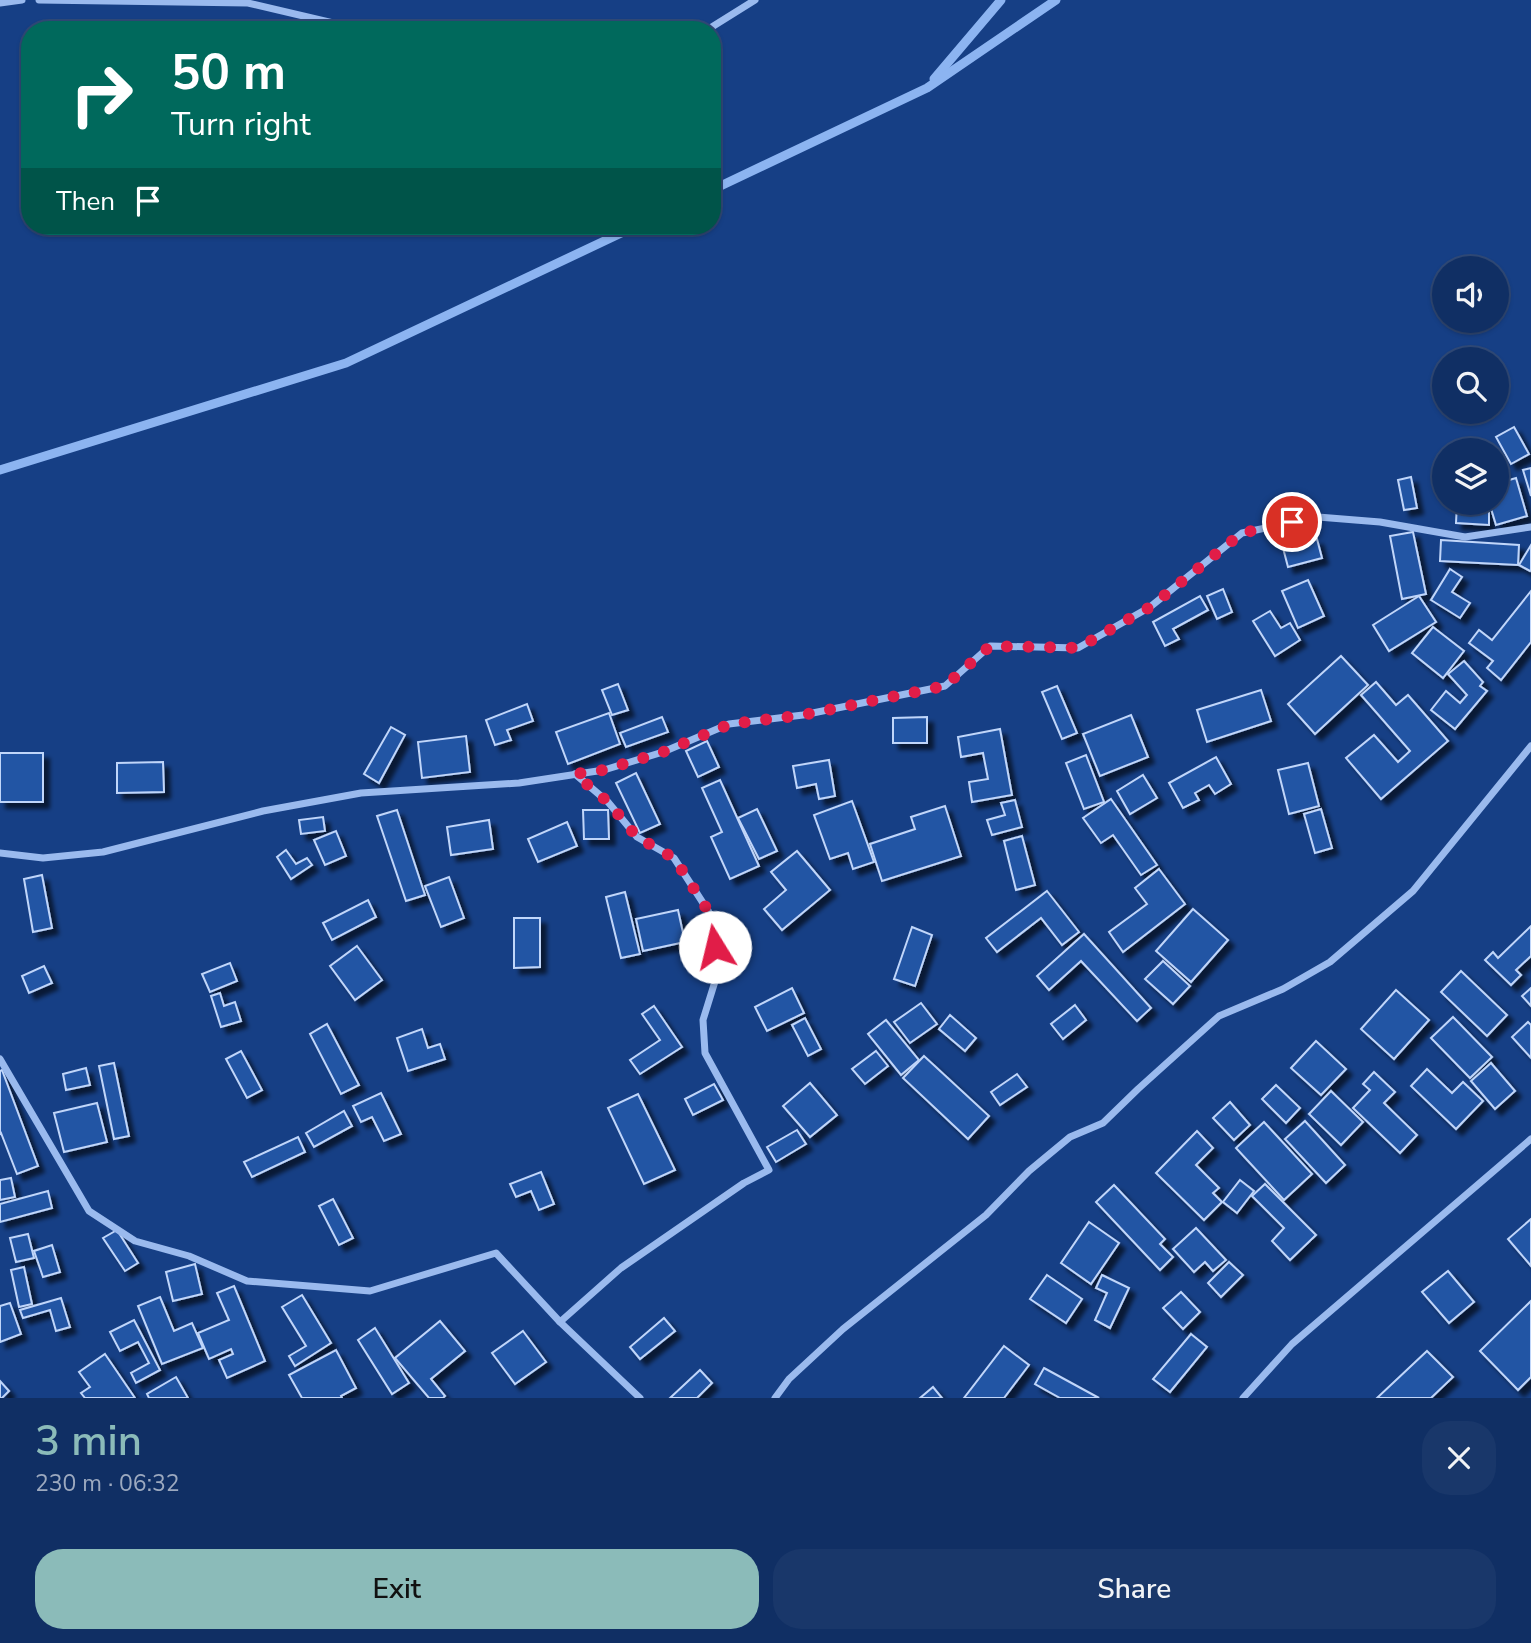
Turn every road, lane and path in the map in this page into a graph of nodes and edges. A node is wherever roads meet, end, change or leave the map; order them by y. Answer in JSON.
{"nodes":[{"id":1,"x":22,"y":0,"type":"edge"},
{"id":2,"x":39,"y":0,"type":"edge"},
{"id":3,"x":755,"y":0,"type":"edge"},
{"id":4,"x":0,"y":3,"type":"edge"},
{"id":5,"x":325,"y":21,"type":"edge"},
{"id":6,"x":721,"y":21,"type":"edge"},
{"id":7,"x":1531,"y":527,"type":"edge"},
{"id":8,"x":1531,"y":746,"type":"edge"},
{"id":9,"x":575,"y":774,"type":"junction"},
{"id":10,"x":0,"y":853,"type":"edge"},
{"id":11,"x":0,"y":1059,"type":"edge"},
{"id":12,"x":1531,"y":1139,"type":"edge"},
{"id":13,"x":561,"y":1322,"type":"junction"},
{"id":14,"x":640,"y":1398,"type":"edge"},
{"id":15,"x":775,"y":1398,"type":"edge"},
{"id":16,"x":1243,"y":1398,"type":"edge"}],
"edges":[{"from":1,"to":4,"type":"street"},
{"from":2,"to":5,"type":"street"},
{"from":3,"to":6,"type":"street"},
{"from":7,"to":9,"type":"street"},
{"from":8,"to":15,"type":"street"},
{"from":9,"to":10,"type":"street"},
{"from":9,"to":13,"type":"street"},
{"from":11,"to":13,"type":"street"},
{"from":12,"to":16,"type":"street"},
{"from":13,"to":14,"type":"street"}]}
